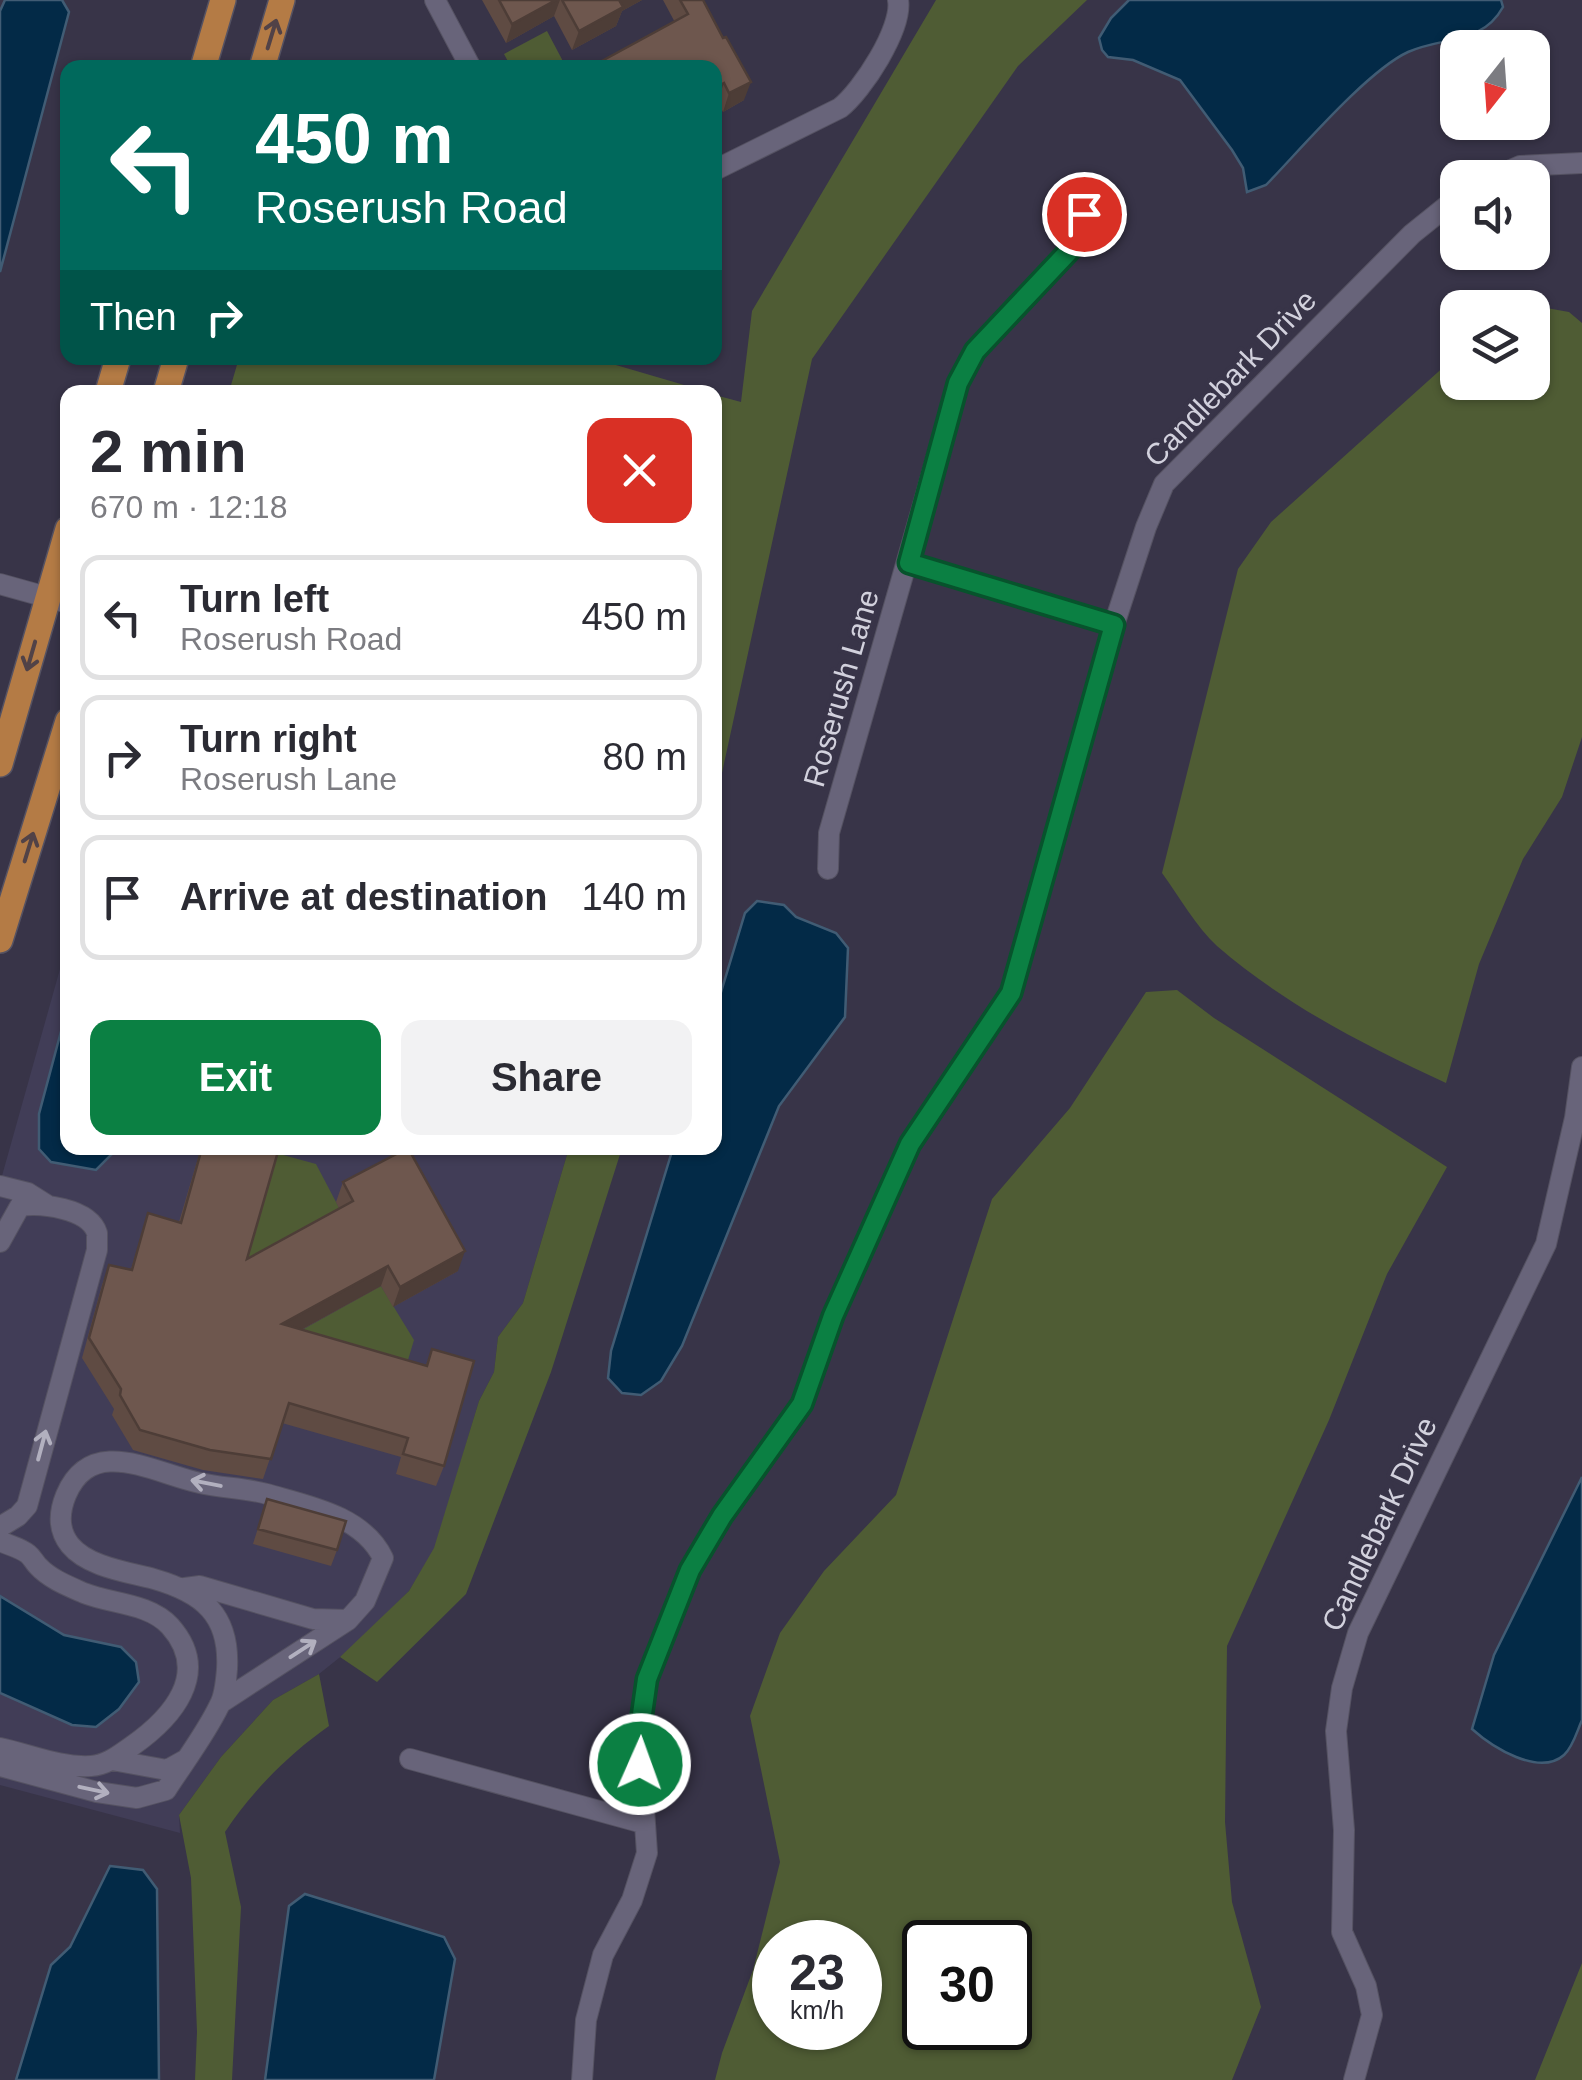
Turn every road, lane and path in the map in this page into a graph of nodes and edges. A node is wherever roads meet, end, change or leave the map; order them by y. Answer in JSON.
{"nodes":[{"id":1,"x":223,"y":0,"type":"edge"},
{"id":2,"x":282,"y":0,"type":"edge"},
{"id":3,"x":435,"y":0,"type":"edge"},
{"id":4,"x":898,"y":0,"type":"edge"},
{"id":5,"x":205,"y":60,"type":"edge"},
{"id":6,"x":264,"y":60,"type":"edge"},
{"id":7,"x":467,"y":60,"type":"edge"},
{"id":8,"x":1582,"y":163,"type":"edge"},
{"id":9,"x":1550,"y":165,"type":"edge"},
{"id":10,"x":722,"y":167,"type":"edge"},
{"id":11,"x":1440,"y":211,"type":"edge"},
{"id":12,"x":1084,"y":214,"type":"dead end"},
{"id":13,"x":909,"y":563,"type":"junction"},
{"id":14,"x":0,"y":584,"type":"edge"},
{"id":15,"x":58,"y":600,"type":"edge"},
{"id":16,"x":1114,"y":625,"type":"junction"},
{"id":17,"x":60,"y":748,"type":"edge"},
{"id":18,"x":0,"y":764,"type":"edge"},
{"id":19,"x":828,"y":870,"type":"dead end"},
{"id":20,"x":0,"y":940,"type":"edge"},
{"id":21,"x":1582,"y":1067,"type":"edge"},
{"id":22,"x":1578,"y":1118,"type":"edge"},
{"id":23,"x":0,"y":1186,"type":"edge"},
{"id":24,"x":49,"y":1206,"type":"junction"},
{"id":25,"x":0,"y":1242,"type":"edge"},
{"id":26,"x":27,"y":1506,"type":"junction"},
{"id":27,"x":0,"y":1527,"type":"edge"},
{"id":28,"x":0,"y":1541,"type":"edge"},
{"id":29,"x":28,"y":1554,"type":"junction"},
{"id":30,"x":186,"y":1588,"type":"junction"},
{"id":31,"x":348,"y":1620,"type":"junction"},
{"id":32,"x":222,"y":1702,"type":"junction"},
{"id":33,"x":0,"y":1748,"type":"edge"},
{"id":34,"x":186,"y":1759,"type":"junction"},
{"id":35,"x":410,"y":1759,"type":"dead end"},
{"id":36,"x":112,"y":1760,"type":"junction"},
{"id":37,"x":0,"y":1766,"type":"edge"},
{"id":38,"x":643,"y":1823,"type":"junction"},
{"id":39,"x":582,"y":2080,"type":"edge"},
{"id":40,"x":1354,"y":2080,"type":"edge"}],
"edges":[{"from":1,"to":5,"type":"main road"},
{"from":6,"to":2,"type":"main road","one_way":true},
{"from":3,"to":7,"type":"street"},
{"from":4,"to":10,"type":"street"},
{"from":8,"to":9,"type":"street"},
{"from":11,"to":16,"type":"street","name":"Candlebark Drive"},
{"from":12,"to":13,"type":"street","name":"Roserush Lane"},
{"from":13,"to":16,"type":"street"},
{"from":13,"to":19,"type":"street","name":"Roserush Lane"},
{"from":14,"to":15,"type":"street"},
{"from":15,"to":18,"type":"main road","one_way":true},
{"from":16,"to":38,"type":"street","name":"Candlebark Drive"},
{"from":20,"to":17,"type":"main road","one_way":true},
{"from":21,"to":22,"type":"street","name":"Candlebark Drive"},
{"from":22,"to":40,"type":"street","name":"Candlebark Drive"},
{"from":23,"to":24,"type":"street"},
{"from":24,"to":25,"type":"street"},
{"from":26,"to":24,"type":"street","one_way":true},
{"from":26,"to":27,"type":"street"},
{"from":26,"to":29,"type":"street"},
{"from":28,"to":29,"type":"street"},
{"from":29,"to":36,"type":"street"},
{"from":30,"to":31,"type":"street"},
{"from":31,"to":30,"type":"street","one_way":true},
{"from":30,"to":32,"type":"street"},
{"from":32,"to":31,"type":"street","one_way":true},
{"from":32,"to":34,"type":"street"},
{"from":33,"to":36,"type":"street"},
{"from":34,"to":36,"type":"street"},
{"from":37,"to":34,"type":"street","one_way":true},
{"from":35,"to":38,"type":"street"},
{"from":38,"to":39,"type":"street","name":"Candlebark Drive"}]}
